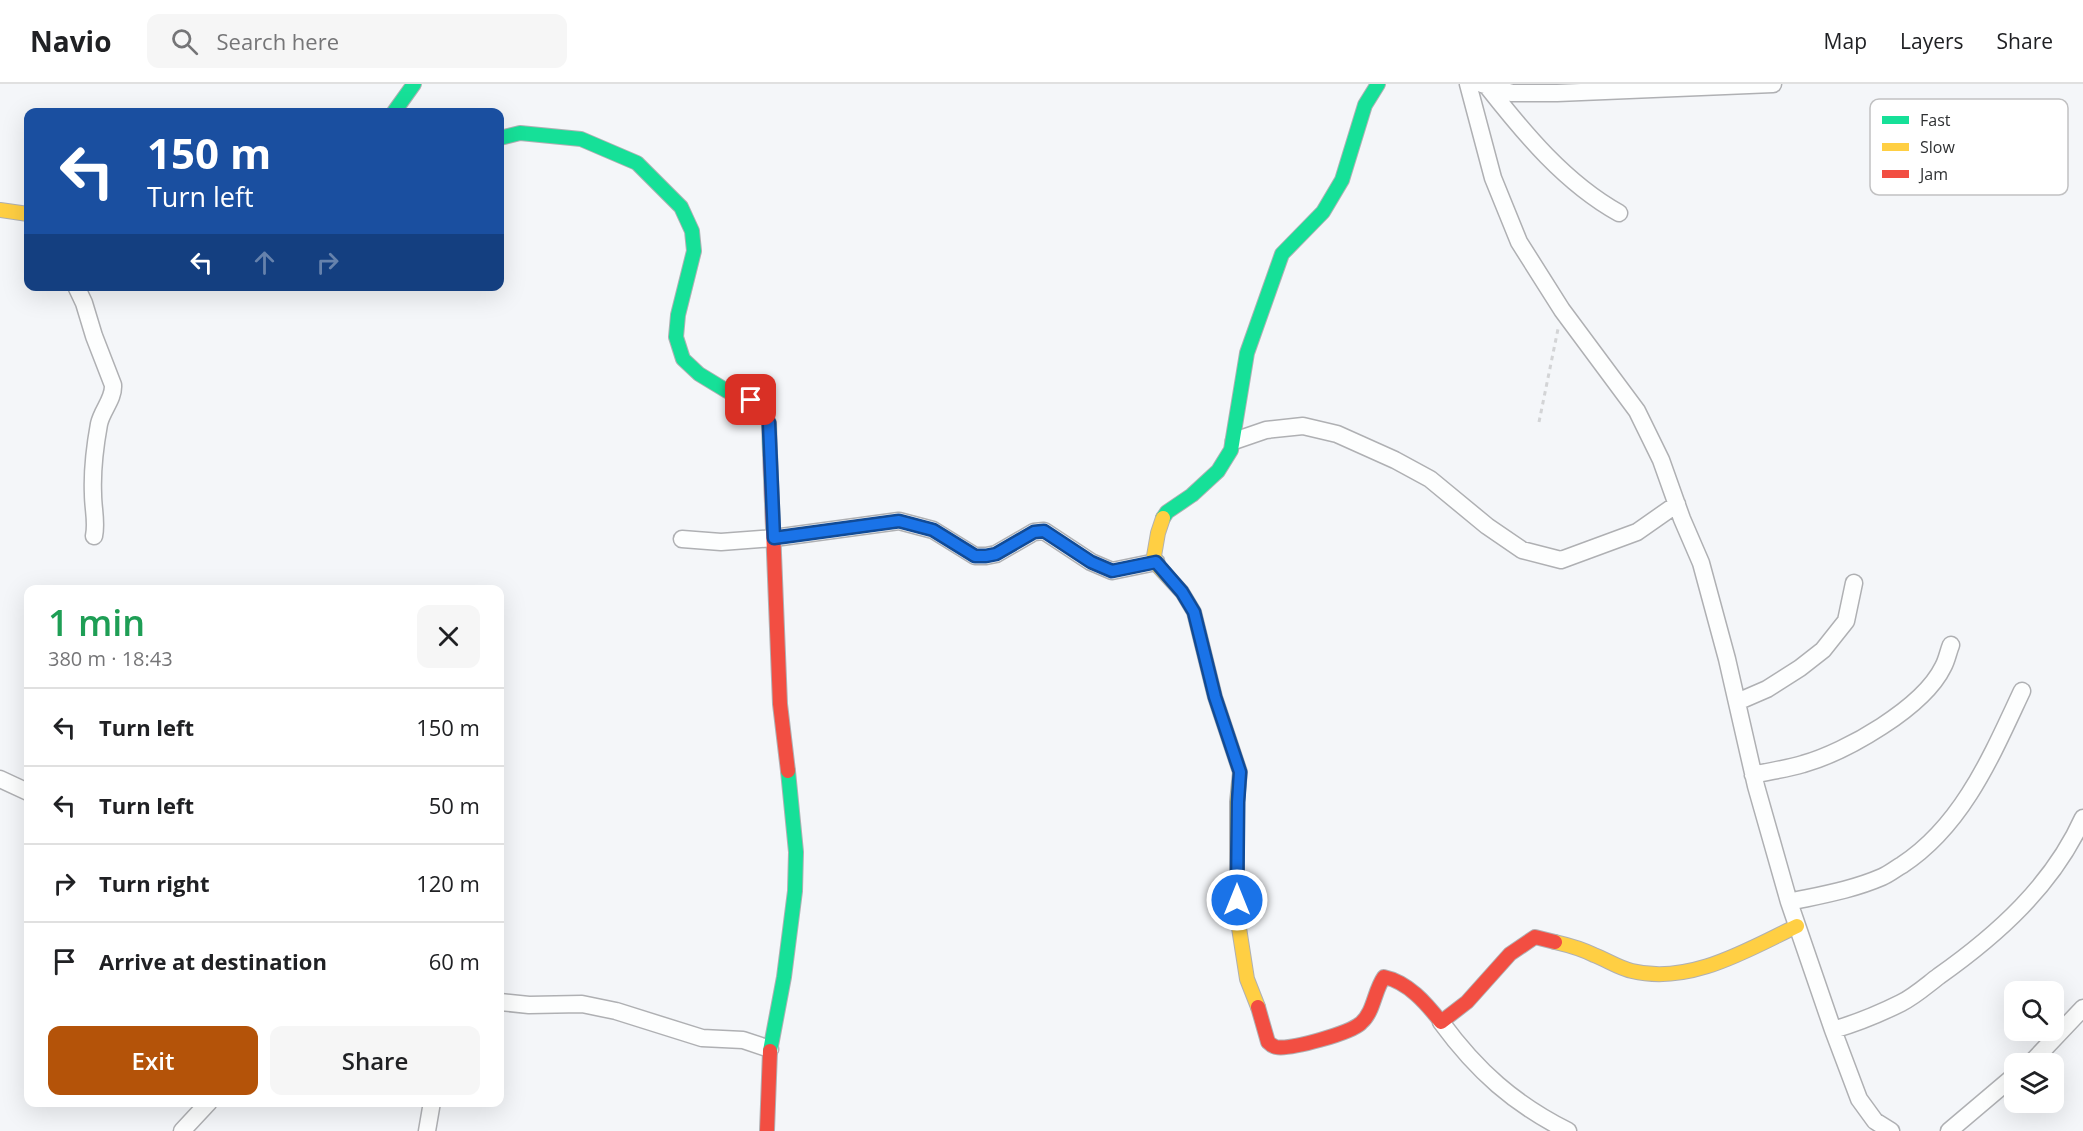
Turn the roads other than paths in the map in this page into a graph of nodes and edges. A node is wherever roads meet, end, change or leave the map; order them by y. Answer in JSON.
{"nodes":[{"id":1,"x":414,"y":84,"type":"edge"},
{"id":2,"x":1378,"y":84,"type":"edge"},
{"id":3,"x":1468,"y":84,"type":"edge"},
{"id":4,"x":1773,"y":84,"type":"edge"},
{"id":5,"x":1485,"y":85,"type":"edge"},
{"id":6,"x":397,"y":108,"type":"edge"},
{"id":7,"x":504,"y":137,"type":"edge"},
{"id":8,"x":0,"y":210,"type":"edge"},
{"id":9,"x":1619,"y":213,"type":"dead end"},
{"id":10,"x":24,"y":214,"type":"edge"},
{"id":11,"x":78,"y":291,"type":"edge"},
{"id":12,"x":1234,"y":441,"type":"junction"},
{"id":13,"x":1677,"y":504,"type":"junction"},
{"id":14,"x":94,"y":536,"type":"dead end"},
{"id":15,"x":774,"y":538,"type":"junction"},
{"id":16,"x":682,"y":539,"type":"dead end"},
{"id":17,"x":1156,"y":562,"type":"junction"},
{"id":18,"x":1854,"y":583,"type":"dead end"},
{"id":19,"x":1951,"y":645,"type":"dead end"},
{"id":20,"x":2022,"y":691,"type":"dead end"},
{"id":21,"x":1737,"y":702,"type":"junction"},
{"id":22,"x":1753,"y":775,"type":"junction"},
{"id":23,"x":0,"y":779,"type":"edge"},
{"id":24,"x":24,"y":790,"type":"edge"},
{"id":25,"x":2083,"y":818,"type":"edge"},
{"id":26,"x":1789,"y":902,"type":"junction"},
{"id":27,"x":1797,"y":926,"type":"junction"},
{"id":28,"x":504,"y":1002,"type":"edge"},
{"id":29,"x":2083,"y":1008,"type":"edge"},
{"id":30,"x":1441,"y":1023,"type":"junction"},
{"id":31,"x":1833,"y":1030,"type":"junction"},
{"id":32,"x":770,"y":1049,"type":"junction"},
{"id":33,"x":2040,"y":1053,"type":"edge"},
{"id":34,"x":2004,"y":1084,"type":"edge"},
{"id":35,"x":204,"y":1107,"type":"edge"},
{"id":36,"x":431,"y":1107,"type":"edge"},
{"id":37,"x":182,"y":1131,"type":"edge"},
{"id":38,"x":427,"y":1131,"type":"edge"},
{"id":39,"x":767,"y":1131,"type":"edge"},
{"id":40,"x":1568,"y":1131,"type":"edge"},
{"id":41,"x":1891,"y":1131,"type":"edge"},
{"id":42,"x":1949,"y":1131,"type":"edge"}],
"edges":[{"from":1,"to":6,"type":"street"},
{"from":2,"to":12,"type":"street"},
{"from":3,"to":13,"type":"street"},
{"from":4,"to":5,"type":"street"},
{"from":5,"to":9,"type":"street"},
{"from":7,"to":15,"type":"street"},
{"from":8,"to":10,"type":"street"},
{"from":11,"to":14,"type":"street"},
{"from":12,"to":13,"type":"street"},
{"from":12,"to":17,"type":"street"},
{"from":13,"to":21,"type":"street"},
{"from":15,"to":16,"type":"street"},
{"from":15,"to":17,"type":"street"},
{"from":15,"to":32,"type":"street"},
{"from":17,"to":30,"type":"street"},
{"from":18,"to":21,"type":"street"},
{"from":19,"to":22,"type":"street"},
{"from":20,"to":26,"type":"street"},
{"from":21,"to":22,"type":"street"},
{"from":22,"to":26,"type":"street"},
{"from":23,"to":24,"type":"street"},
{"from":25,"to":31,"type":"street"},
{"from":26,"to":27,"type":"street"},
{"from":27,"to":30,"type":"street"},
{"from":27,"to":31,"type":"street"},
{"from":28,"to":32,"type":"street"},
{"from":29,"to":33,"type":"street"},
{"from":30,"to":40,"type":"street"},
{"from":31,"to":41,"type":"street"},
{"from":32,"to":39,"type":"street"},
{"from":34,"to":42,"type":"street"},
{"from":35,"to":37,"type":"street"},
{"from":36,"to":38,"type":"street"}]}
